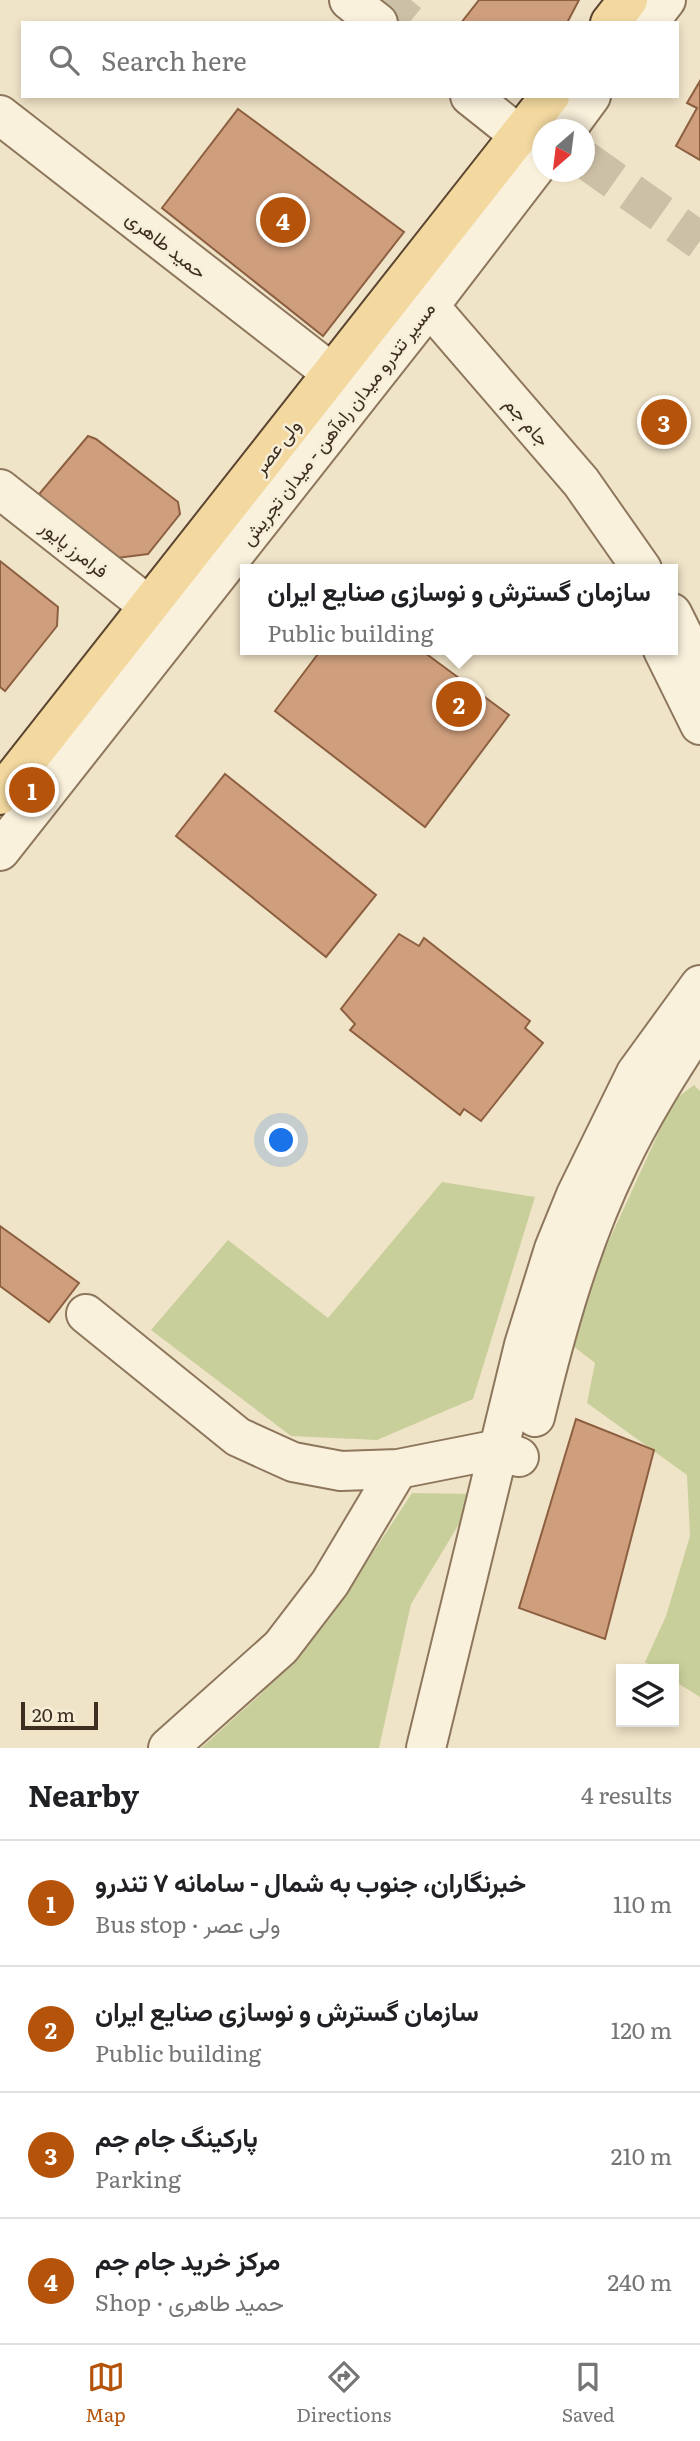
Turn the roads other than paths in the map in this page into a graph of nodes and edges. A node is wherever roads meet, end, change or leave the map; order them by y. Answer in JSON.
{"nodes":[{"id":1,"x":349,"y":0,"type":"edge"},
{"id":2,"x":628,"y":0,"type":"edge"},
{"id":3,"x":666,"y":0,"type":"edge"},
{"id":4,"x":375,"y":21,"type":"edge"},
{"id":5,"x":612,"y":21,"type":"edge"},
{"id":6,"x":650,"y":21,"type":"edge"},
{"id":7,"x":472,"y":98,"type":"edge"},
{"id":8,"x":549,"y":98,"type":"edge"},
{"id":9,"x":590,"y":98,"type":"edge"},
{"id":10,"x":0,"y":114,"type":"edge"},
{"id":11,"x":574,"y":119,"type":"edge"},
{"id":12,"x":531,"y":147,"type":"edge"},
{"id":13,"x":411,"y":301,"type":"junction"},
{"id":14,"x":333,"y":374,"type":"junction"},
{"id":15,"x":0,"y":488,"type":"edge"},
{"id":16,"x":575,"y":489,"type":"junction"},
{"id":17,"x":619,"y":564,"type":"edge"},
{"id":18,"x":638,"y":564,"type":"edge"},
{"id":19,"x":150,"y":607,"type":"junction"},
{"id":20,"x":678,"y":623,"type":"edge"},
{"id":21,"x":665,"y":655,"type":"edge"},
{"id":22,"x":700,"y":669,"type":"edge"},
{"id":23,"x":700,"y":725,"type":"edge"},
{"id":24,"x":0,"y":794,"type":"edge"},
{"id":25,"x":0,"y":851,"type":"edge"},
{"id":26,"x":700,"y":985,"type":"edge"},
{"id":27,"x":700,"y":1024,"type":"edge"},
{"id":28,"x":655,"y":1069,"type":"junction"},
{"id":29,"x":86,"y":1314,"type":"dead end"},
{"id":30,"x":512,"y":1454,"type":"junction"},
{"id":31,"x":398,"y":1469,"type":"junction"},
{"id":32,"x":169,"y":1748,"type":"edge"},
{"id":33,"x":426,"y":1748,"type":"edge"},
{"id":34,"x":452,"y":1748,"type":"edge"}],
"edges":[{"from":1,"to":4,"type":"street"},
{"from":2,"to":5,"type":"main road"},
{"from":3,"to":6,"type":"street"},
{"from":7,"to":12,"type":"street"},
{"from":8,"to":12,"type":"main road","name":"ولی عصر"},
{"from":9,"to":11,"type":"street"},
{"from":10,"to":14,"type":"street","name":"حمید طاهری"},
{"from":12,"to":13,"type":"main road","name":"ولی عصر"},
{"from":13,"to":14,"type":"main road","name":"ولی عصر"},
{"from":13,"to":16,"type":"street","name":"جام جم"},
{"from":13,"to":25,"type":"street","name":"مسیر تندرو میدان راه‌آهن - میدان تجریش"},
{"from":14,"to":19,"type":"main road","name":"ولی عصر"},
{"from":15,"to":19,"type":"street","name":"فرامرز پایور"},
{"from":16,"to":17,"type":"street","name":"جام جم"},
{"from":16,"to":18,"type":"street","name":"جام جم"},
{"from":19,"to":24,"type":"main road","name":"ولی عصر"},
{"from":20,"to":22,"type":"street"},
{"from":21,"to":23,"type":"street"},
{"from":26,"to":28,"type":"street"},
{"from":27,"to":28,"type":"street"},
{"from":28,"to":30,"type":"street"},
{"from":29,"to":31,"type":"street"},
{"from":30,"to":31,"type":"street"},
{"from":30,"to":33,"type":"street"},
{"from":30,"to":34,"type":"street"},
{"from":31,"to":32,"type":"street"}]}
